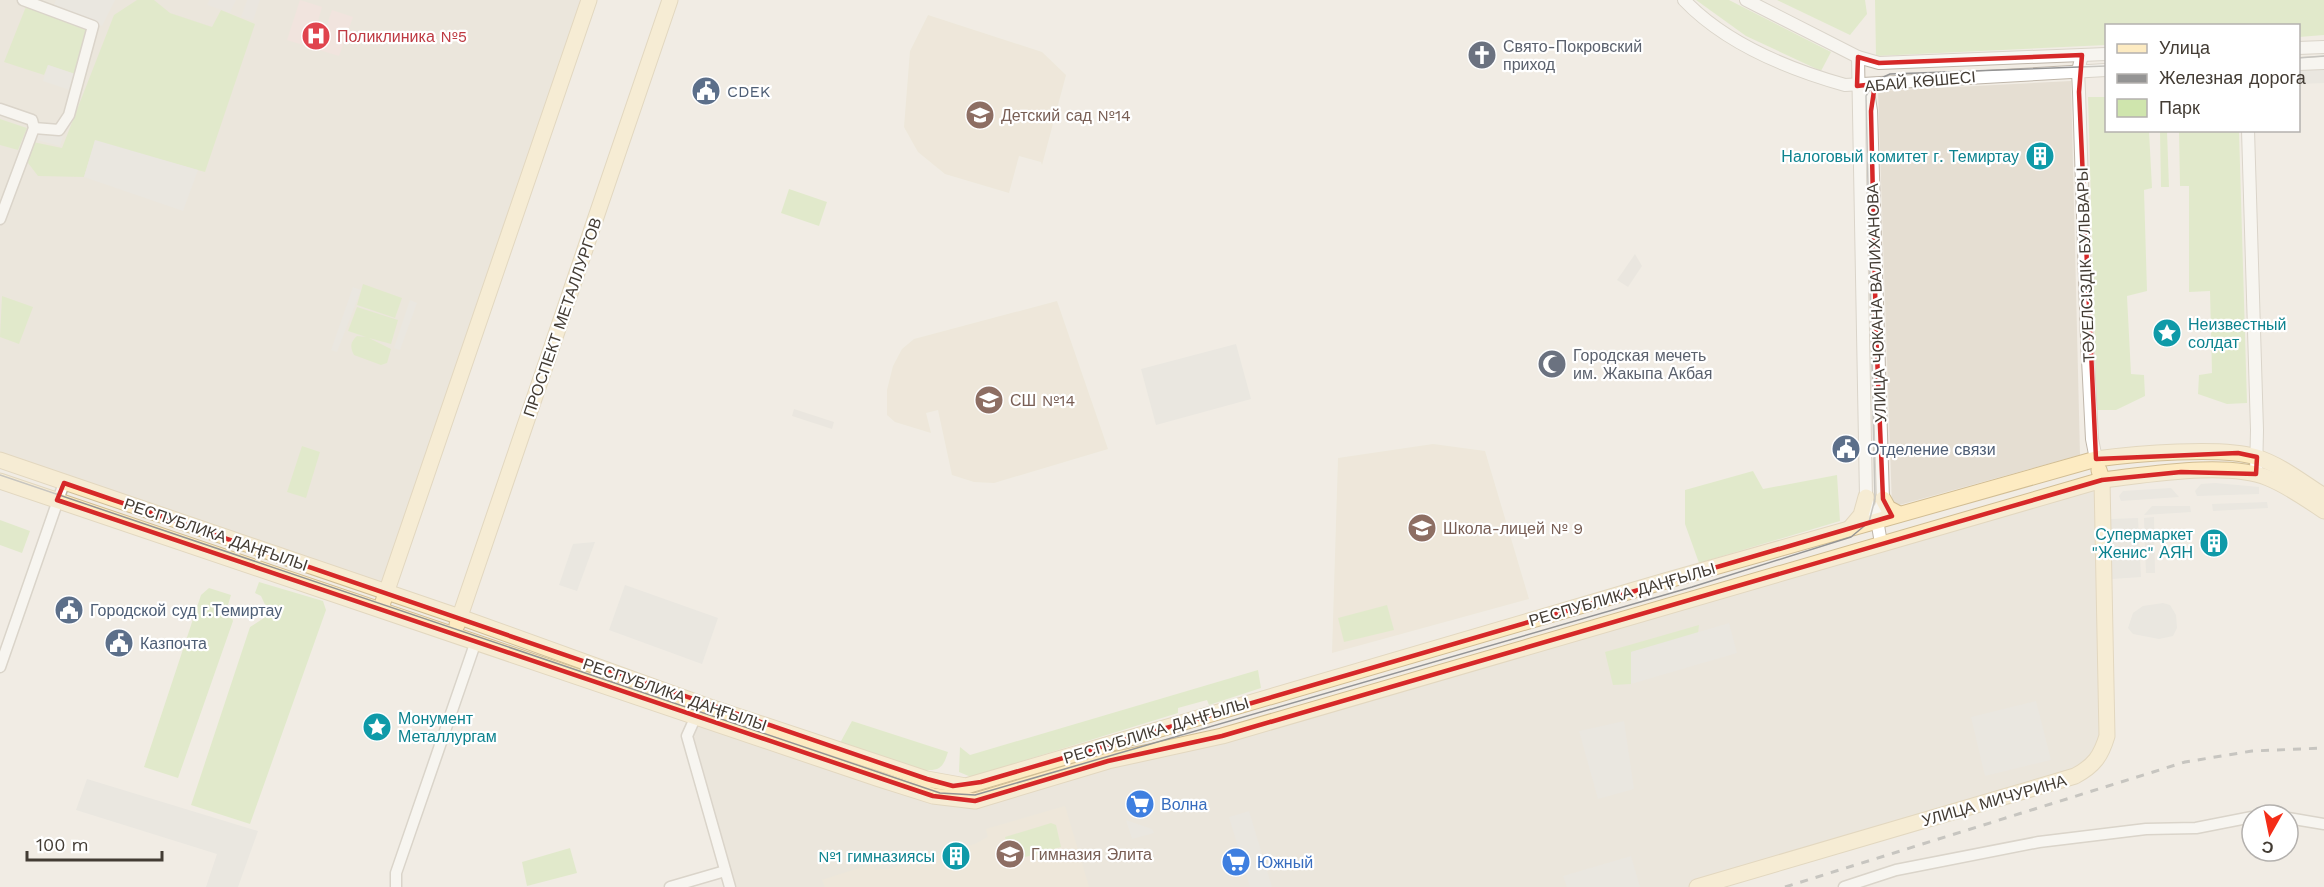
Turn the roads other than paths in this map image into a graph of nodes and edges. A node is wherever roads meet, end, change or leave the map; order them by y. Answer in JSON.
{"nodes":[{"id":1,"x":23,"y":0,"type":"edge"},
{"id":2,"x":589,"y":0,"type":"edge"},
{"id":3,"x":670,"y":0,"type":"edge"},
{"id":4,"x":1684,"y":0,"type":"edge"},
{"id":5,"x":1746,"y":0,"type":"edge"},
{"id":6,"x":2324,"y":47,"type":"edge"},
{"id":7,"x":2300,"y":48,"type":"edge"},
{"id":8,"x":2105,"y":54,"type":"edge"},
{"id":9,"x":2082,"y":55,"type":"junction"},
{"id":10,"x":1858,"y":57,"type":"junction"},
{"id":11,"x":2324,"y":63,"type":"edge"},
{"id":12,"x":2300,"y":64,"type":"edge"},
{"id":13,"x":2105,"y":70,"type":"edge"},
{"id":14,"x":2078,"y":71,"type":"junction"},
{"id":15,"x":1821,"y":78,"type":"junction"},
{"id":16,"x":1887,"y":82,"type":"junction"},
{"id":17,"x":1857,"y":86,"type":"junction"},
{"id":18,"x":0,"y":109,"type":"edge"},
{"id":19,"x":1871,"y":111,"type":"junction"},
{"id":20,"x":1857,"y":112,"type":"junction"},
{"id":21,"x":34,"y":128,"type":"junction"},
{"id":22,"x":2248,"y":132,"type":"edge"},
{"id":23,"x":0,"y":219,"type":"edge"},
{"id":24,"x":2257,"y":457,"type":"junction"},
{"id":25,"x":2096,"y":459,"type":"junction"},
{"id":26,"x":0,"y":460,"type":"edge"},
{"id":27,"x":2256,"y":474,"type":"junction"},
{"id":28,"x":2102,"y":480,"type":"junction"},
{"id":29,"x":0,"y":481,"type":"edge"},
{"id":30,"x":63,"y":483,"type":"junction"},
{"id":31,"x":2324,"y":496,"type":"edge"},
{"id":32,"x":1866,"y":497,"type":"junction"},
{"id":33,"x":1883,"y":499,"type":"junction"},
{"id":34,"x":57,"y":500,"type":"junction"},
{"id":35,"x":2324,"y":511,"type":"edge"},
{"id":36,"x":1899,"y":514,"type":"junction"},
{"id":37,"x":1877,"y":520,"type":"junction"},
{"id":38,"x":1850,"y":528,"type":"junction"},
{"id":39,"x":1881,"y":543,"type":"junction"},
{"id":40,"x":387,"y":592,"type":"junction"},
{"id":41,"x":381,"y":609,"type":"junction"},
{"id":42,"x":460,"y":617,"type":"junction"},
{"id":43,"x":454,"y":634,"type":"junction"},
{"id":44,"x":476,"y":641,"type":"junction"},
{"id":45,"x":0,"y":667,"type":"edge"},
{"id":46,"x":696,"y":716,"type":"junction"},
{"id":47,"x":2240,"y":819,"type":"edge"},
{"id":48,"x":2300,"y":820,"type":"edge"},
{"id":49,"x":2324,"y":824,"type":"edge"},
{"id":50,"x":725,"y":871,"type":"junction"},
{"id":51,"x":396,"y":887,"type":"edge"},
{"id":52,"x":670,"y":887,"type":"edge"},
{"id":53,"x":730,"y":887,"type":"edge"},
{"id":54,"x":1697,"y":887,"type":"edge"},
{"id":55,"x":1844,"y":887,"type":"edge"}],
"edges":[{"from":1,"to":21,"type":"street"},
{"from":2,"to":40,"type":"main road"},
{"from":3,"to":42,"type":"main road","name":"ПРОСПЕКТ МЕТАЛЛУРГОВ"},
{"from":4,"to":15,"type":"street","name":"АБАЙ КӨШЕСІ"},
{"from":5,"to":10,"type":"street","name":"АБАЙ КӨШЕСІ"},
{"from":6,"to":7,"type":"street"},
{"from":8,"to":9,"type":"street","name":"АБАЙ КӨШЕСІ"},
{"from":9,"to":10,"type":"street","name":"АБАЙ КӨШЕСІ"},
{"from":9,"to":14,"type":"street","name":"ТӘУЕЛСІЗДІК БУЛЬВАРЫ"},
{"from":10,"to":17,"type":"street"},
{"from":11,"to":12,"type":"street"},
{"from":13,"to":14,"type":"street","name":"АБАЙ КӨШЕСІ"},
{"from":14,"to":16,"type":"street","name":"АБАЙ КӨШЕСІ"},
{"from":14,"to":25,"type":"street","name":"ТӘУЕЛСІЗДІК БУЛЬВАРЫ"},
{"from":15,"to":17,"type":"street","name":"АБАЙ КӨШЕСІ"},
{"from":15,"to":20,"type":"street"},
{"from":16,"to":17,"type":"street","name":"АБАЙ КӨШЕСІ"},
{"from":16,"to":19,"type":"street"},
{"from":17,"to":19,"type":"street","name":"УЛИЦА ЧОКАНА ВАЛИХАНОВА"},
{"from":17,"to":20,"type":"street","name":"УЛИЦА ЧОКАНА ВАЛИХАНОВА"},
{"from":18,"to":21,"type":"street"},
{"from":19,"to":33,"type":"street","name":"УЛИЦА ЧОКАНА ВАЛИХАНОВА"},
{"from":20,"to":32,"type":"street","name":"УЛИЦА ЧОКАНА ВАЛИХАНОВА"},
{"from":21,"to":23,"type":"street"},
{"from":22,"to":24,"type":"street"},
{"from":24,"to":25,"type":"main road","name":"РЕСПУБЛИКА ДАҢҒЫЛЫ"},
{"from":24,"to":27,"type":"street"},
{"from":24,"to":31,"type":"main road","name":"РЕСПУБЛИКА ДАҢҒЫЛЫ"},
{"from":25,"to":28,"type":"main road","name":"УЛИЦА МИЧУРИНА"},
{"from":25,"to":36,"type":"main road","name":"РЕСПУБЛИКА ДАҢҒЫЛЫ"},
{"from":26,"to":30,"type":"main road","name":"РЕСПУБЛИКА ДАҢҒЫЛЫ"},
{"from":27,"to":28,"type":"main road","name":"РЕСПУБЛИКА ДАҢҒЫЛЫ"},
{"from":27,"to":35,"type":"main road","name":"РЕСПУБЛИКА ДАҢҒЫЛЫ"},
{"from":28,"to":39,"type":"main road","name":"РЕСПУБЛИКА ДАҢҒЫЛЫ"},
{"from":28,"to":54,"type":"main road","name":"УЛИЦА МИЧУРИНА"},
{"from":29,"to":34,"type":"main road","name":"РЕСПУБЛИКА ДАҢҒЫЛЫ"},
{"from":30,"to":34,"type":"street"},
{"from":30,"to":40,"type":"main road","name":"РЕСПУБЛИКА ДАҢҒЫЛЫ"},
{"from":32,"to":37,"type":"street","name":"УЛИЦА ЧОКАНА ВАЛИХАНОВА"},
{"from":32,"to":38,"type":"main road"},
{"from":33,"to":36,"type":"main road"},
{"from":33,"to":37,"type":"street","name":"УЛИЦА ЧОКАНА ВАЛИХАНОВА"},
{"from":34,"to":41,"type":"main road","name":"РЕСПУБЛИКА ДАҢҒЫЛЫ"},
{"from":34,"to":45,"type":"street"},
{"from":36,"to":37,"type":"main road","name":"РЕСПУБЛИКА ДАҢҒЫЛЫ"},
{"from":37,"to":38,"type":"main road","name":"РЕСПУБЛИКА ДАҢҒЫЛЫ"},
{"from":37,"to":39,"type":"street"},
{"from":38,"to":42,"type":"main road","name":"РЕСПУБЛИКА ДАҢҒЫЛЫ"},
{"from":39,"to":46,"type":"main road","name":"РЕСПУБЛИКА ДАҢҒЫЛЫ"},
{"from":40,"to":41,"type":"main road"},
{"from":40,"to":42,"type":"main road","name":"РЕСПУБЛИКА ДАҢҒЫЛЫ"},
{"from":41,"to":43,"type":"main road","name":"РЕСПУБЛИКА ДАҢҒЫЛЫ"},
{"from":42,"to":43,"type":"main road","name":"ПРОСПЕКТ МЕТАЛЛУРГОВ"},
{"from":43,"to":44,"type":"main road","name":"РЕСПУБЛИКА ДАҢҒЫЛЫ"},
{"from":44,"to":46,"type":"main road","name":"РЕСПУБЛИКА ДАҢҒЫЛЫ"},
{"from":44,"to":51,"type":"street"},
{"from":46,"to":50,"type":"street"},
{"from":47,"to":55,"type":"street"},
{"from":48,"to":49,"type":"street"},
{"from":50,"to":52,"type":"street"},
{"from":50,"to":53,"type":"street"}]}
